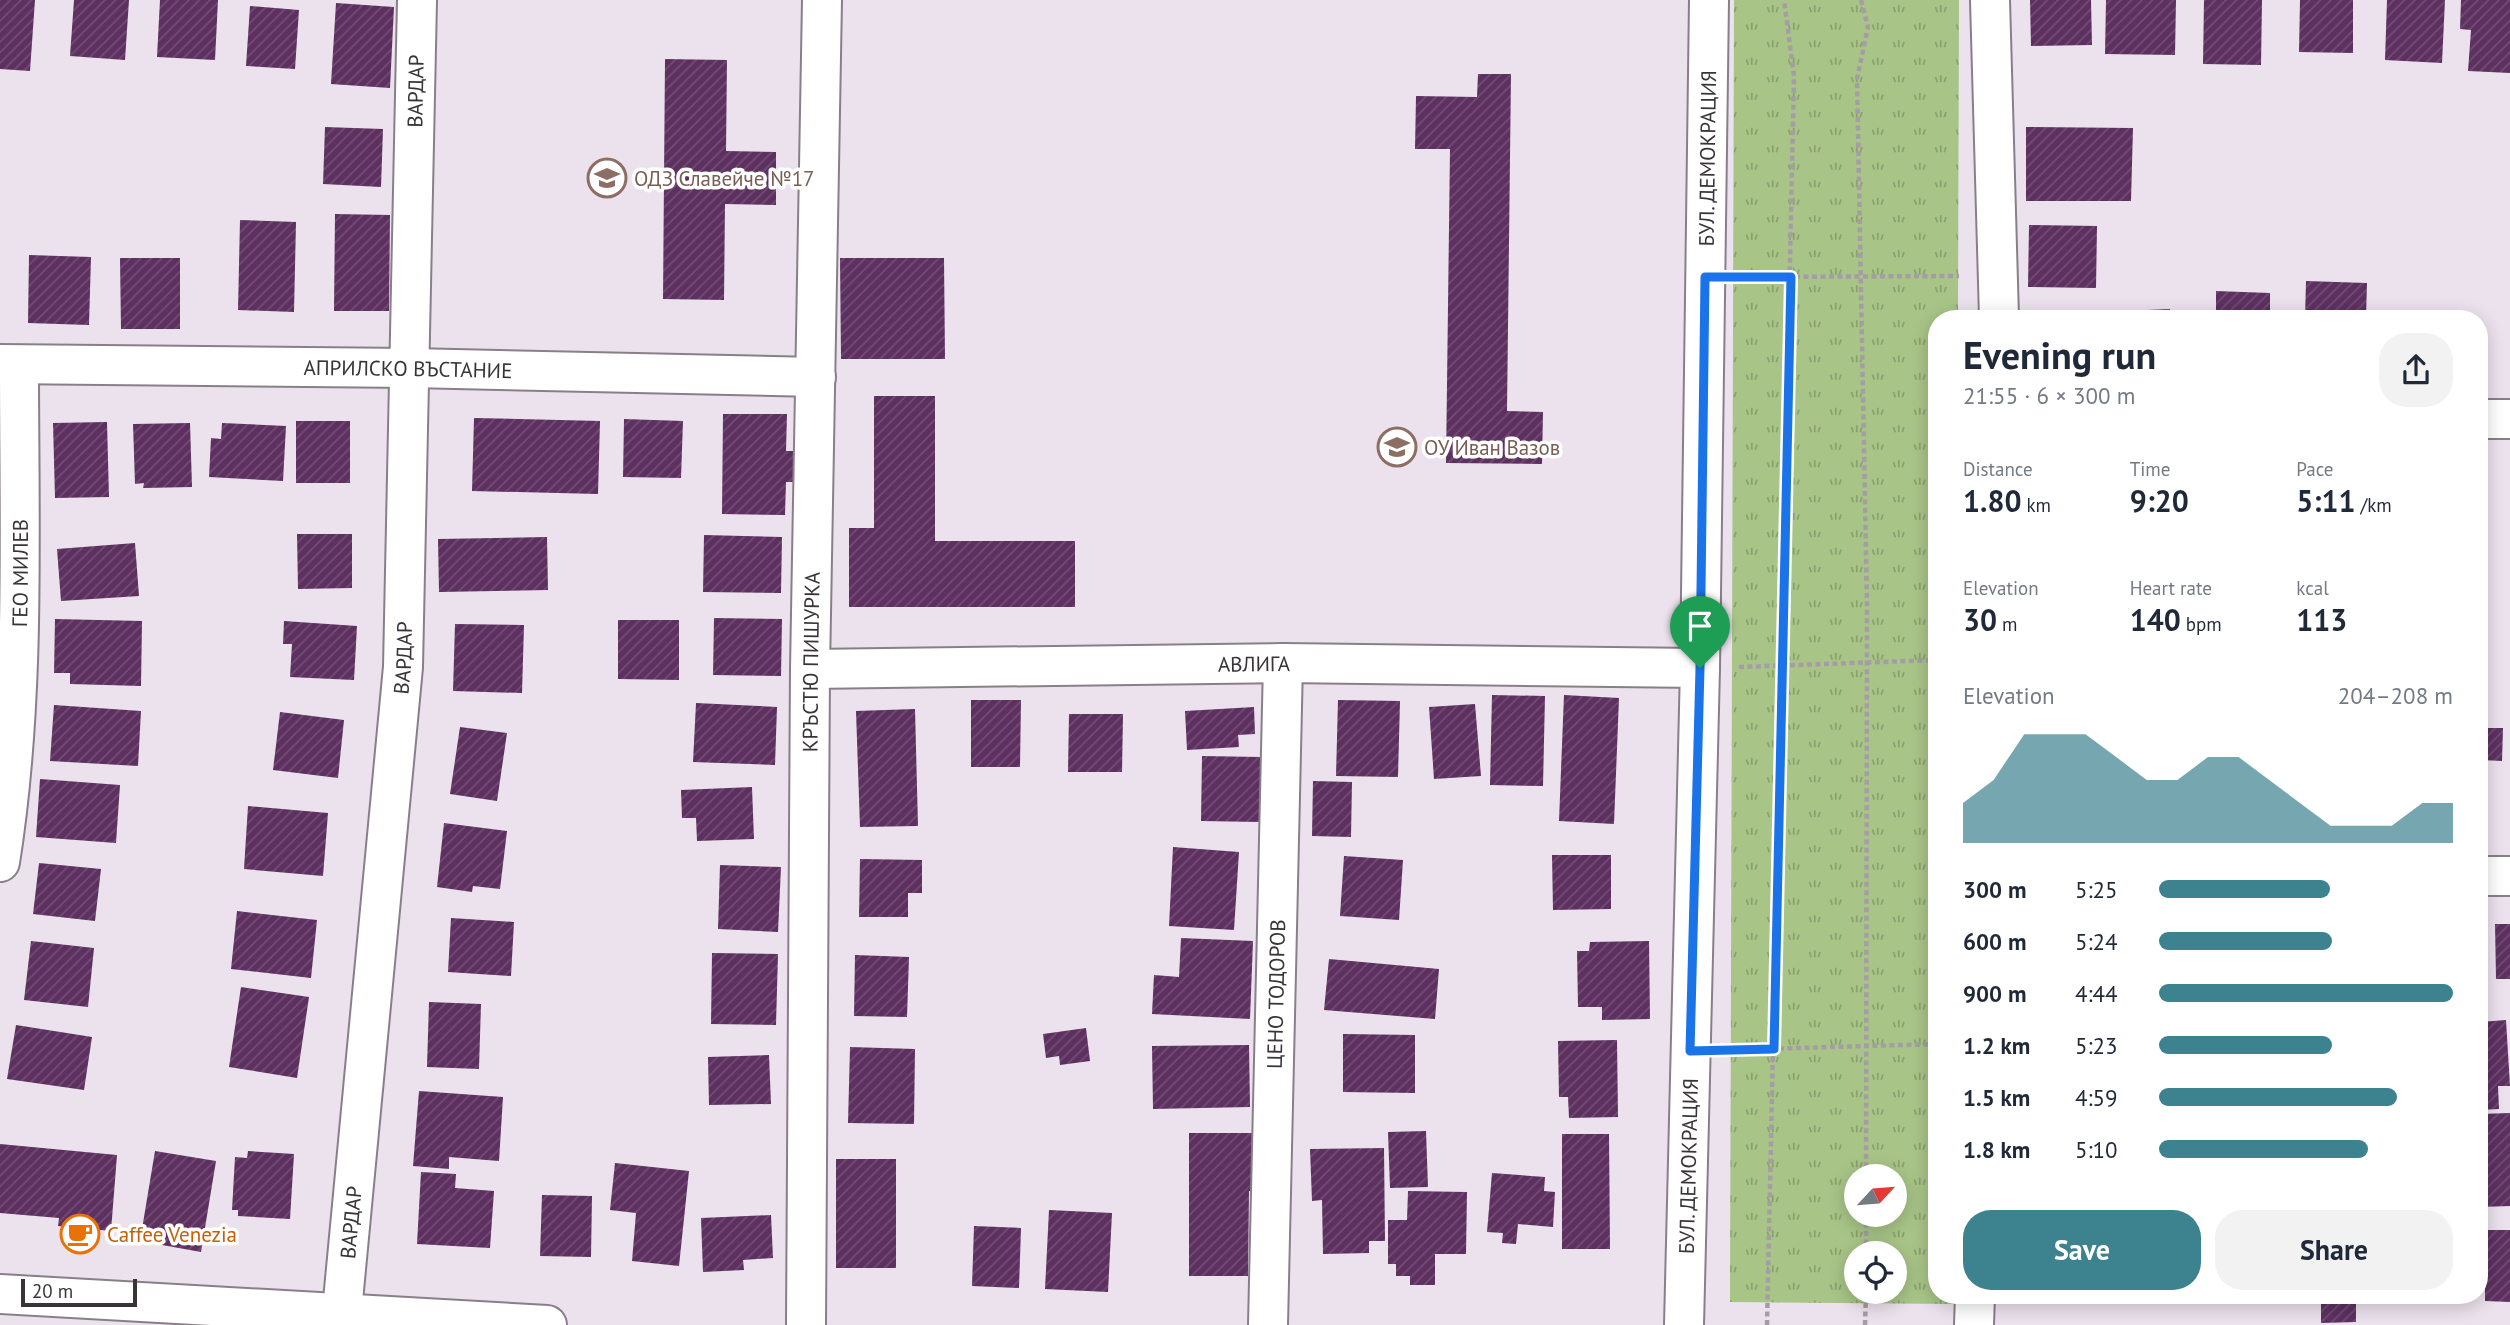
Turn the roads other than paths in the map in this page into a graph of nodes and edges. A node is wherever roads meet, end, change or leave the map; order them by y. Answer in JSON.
{"nodes":[{"id":1,"x":417,"y":0,"type":"edge"},
{"id":2,"x":822,"y":0,"type":"edge"},
{"id":3,"x":1709,"y":0,"type":"edge"},
{"id":4,"x":1990,"y":0,"type":"edge"},
{"id":5,"x":1999,"y":310,"type":"edge"},
{"id":6,"x":10,"y":365,"type":"edge"},
{"id":7,"x":411,"y":368,"type":"junction"},
{"id":8,"x":816,"y":377,"type":"junction"},
{"id":9,"x":2488,"y":419,"type":"edge"},
{"id":10,"x":2510,"y":419,"type":"edge"},
{"id":11,"x":1283,"y":663,"type":"junction"},
{"id":12,"x":1700,"y":668,"type":"junction"},
{"id":13,"x":810,"y":669,"type":"junction"},
{"id":14,"x":3,"y":821,"type":"edge"},
{"id":15,"x":0,"y":862,"type":"edge"},
{"id":16,"x":2488,"y":876,"type":"edge"},
{"id":17,"x":2510,"y":876,"type":"edge"},
{"id":18,"x":0,"y":1294,"type":"edge"},
{"id":19,"x":1975,"y":1304,"type":"edge"},
{"id":20,"x":342,"y":1311,"type":"junction"},
{"id":21,"x":547,"y":1325,"type":"edge"},
{"id":22,"x":806,"y":1325,"type":"edge"},
{"id":23,"x":1268,"y":1325,"type":"edge"},
{"id":24,"x":1684,"y":1325,"type":"edge"},
{"id":25,"x":1974,"y":1325,"type":"edge"}],
"edges":[{"from":1,"to":7,"type":"street","name":"ВАРДАР"},
{"from":2,"to":8,"type":"street","name":"КРЪСТЮ ПИШУРКА"},
{"from":3,"to":12,"type":"street","name":"БУЛ. ДЕМОКРАЦИЯ"},
{"from":4,"to":5,"type":"street"},
{"from":6,"to":7,"type":"street","name":"АПРИЛСКО ВЪСТАНИЕ"},
{"from":6,"to":14,"type":"street","name":"ГЕО МИЛЕВ"},
{"from":7,"to":8,"type":"street","name":"АПРИЛСКО ВЪСТАНИЕ"},
{"from":7,"to":20,"type":"street","name":"ВАРДАР"},
{"from":8,"to":13,"type":"street","name":"КРЪСТЮ ПИШУРКА"},
{"from":9,"to":10,"type":"street"},
{"from":11,"to":12,"type":"street","name":"АВЛИГА"},
{"from":11,"to":13,"type":"street","name":"АВЛИГА"},
{"from":11,"to":23,"type":"street","name":"ЦЕНО ТОДОРОВ"},
{"from":12,"to":24,"type":"street","name":"БУЛ. ДЕМОКРАЦИЯ"},
{"from":13,"to":22,"type":"street","name":"КРЪСТЮ ПИШУРКА"},
{"from":14,"to":15,"type":"street","name":"ГЕО МИЛЕВ"},
{"from":16,"to":17,"type":"street"},
{"from":18,"to":20,"type":"street"},
{"from":19,"to":25,"type":"street"},
{"from":20,"to":21,"type":"street"}]}
